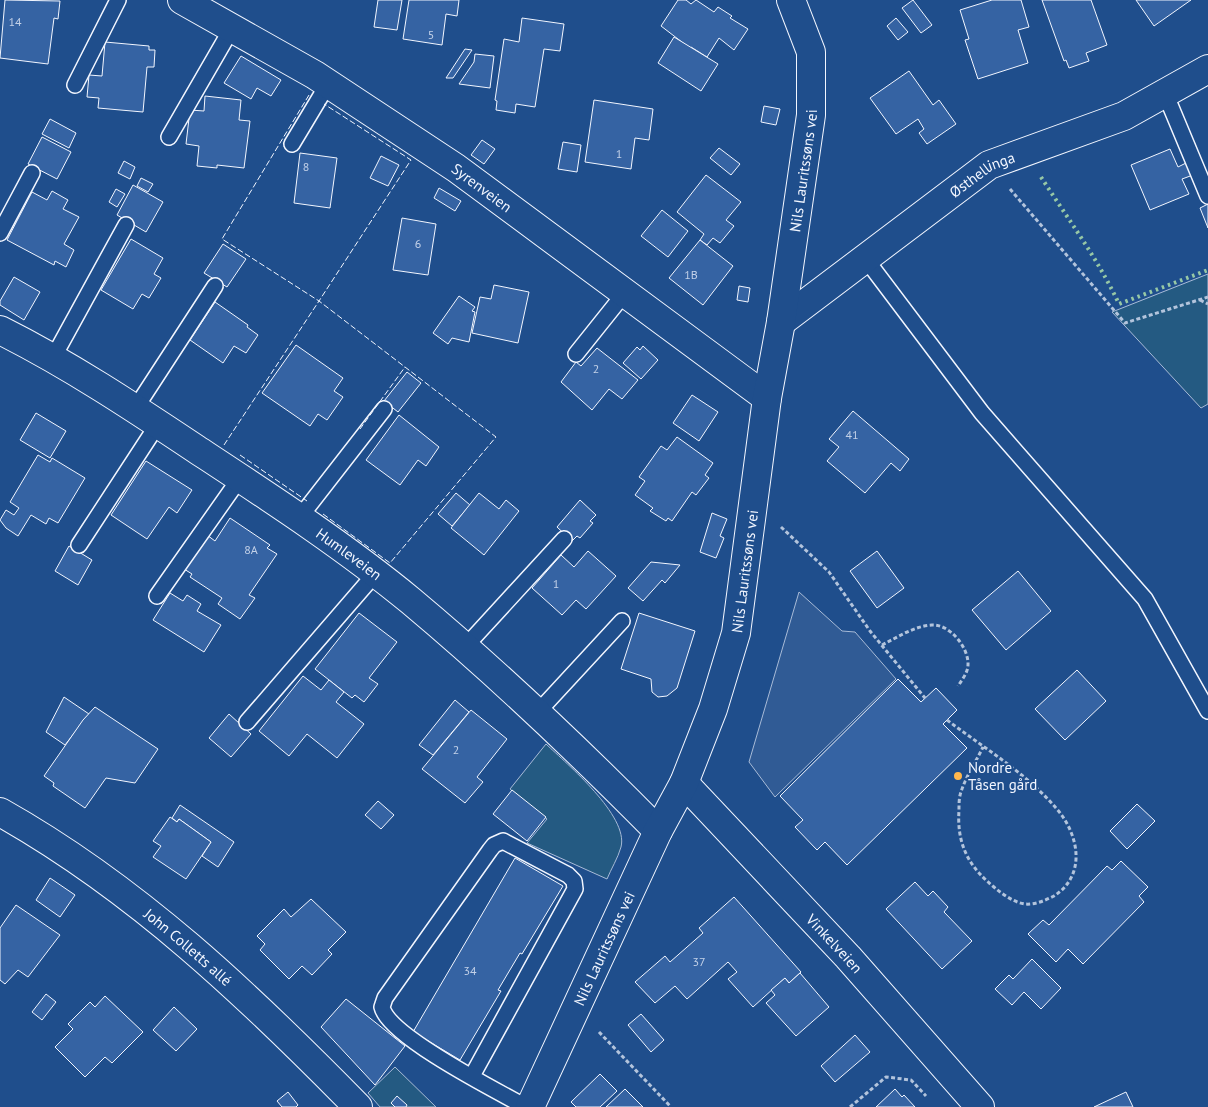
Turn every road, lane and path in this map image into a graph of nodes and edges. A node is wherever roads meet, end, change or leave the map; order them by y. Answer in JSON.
{"nodes":[{"id":1,"x":118,"y":0,"type":"edge"},
{"id":2,"x":182,"y":0,"type":"edge"},
{"id":3,"x":791,"y":0,"type":"edge"},
{"id":4,"x":232,"y":28,"type":"junction"},
{"id":5,"x":1208,"y":69,"type":"edge"},
{"id":6,"x":328,"y":84,"type":"junction"},
{"id":7,"x":75,"y":85,"type":"dead end"},
{"id":8,"x":1165,"y":93,"type":"junction"},
{"id":9,"x":169,"y":137,"type":"dead end"},
{"id":10,"x":292,"y":144,"type":"dead end"},
{"id":11,"x":989,"y":164,"type":"junction"},
{"id":12,"x":32,"y":173,"type":"dead end"},
{"id":13,"x":1208,"y":196,"type":"edge"},
{"id":14,"x":126,"y":225,"type":"dead end"},
{"id":15,"x":0,"y":233,"type":"edge"},
{"id":16,"x":865,"y":258,"type":"junction"},
{"id":17,"x":214,"y":286,"type":"dead end"},
{"id":18,"x":624,"y":294,"type":"junction"},
{"id":19,"x":1208,"y":297,"type":"edge"},
{"id":20,"x":1199,"y":300,"type":"junction"},
{"id":21,"x":1208,"y":304,"type":"edge"},
{"id":22,"x":781,"y":322,"type":"junction"},
{"id":23,"x":0,"y":330,"type":"edge"},
{"id":24,"x":576,"y":354,"type":"dead end"},
{"id":25,"x":53,"y":358,"type":"junction"},
{"id":26,"x":766,"y":398,"type":"junction"},
{"id":27,"x":135,"y":409,"type":"junction"},
{"id":28,"x":384,"y":409,"type":"dead end"},
{"id":29,"x":158,"y":424,"type":"junction"},
{"id":30,"x":240,"y":478,"type":"junction"},
{"id":31,"x":753,"y":501,"type":"junction"},
{"id":32,"x":300,"y":517,"type":"junction"},
{"id":33,"x":564,"y":539,"type":"dead end"},
{"id":34,"x":78,"y":545,"type":"dead end"},
{"id":35,"x":375,"y":574,"type":"junction"},
{"id":36,"x":157,"y":596,"type":"dead end"},
{"id":37,"x":622,"y":620,"type":"dead end"},
{"id":38,"x":882,"y":645,"type":"junction"},
{"id":39,"x":464,"y":648,"type":"junction"},
{"id":40,"x":958,"y":686,"type":"dead end"},
{"id":41,"x":925,"y":698,"type":"dead end"},
{"id":42,"x":1208,"y":711,"type":"edge"},
{"id":43,"x":537,"y":713,"type":"junction"},
{"id":44,"x":947,"y":720,"type":"dead end"},
{"id":45,"x":247,"y":722,"type":"dead end"},
{"id":46,"x":983,"y":748,"type":"junction"},
{"id":47,"x":684,"y":783,"type":"junction"},
{"id":48,"x":0,"y":812,"type":"edge"},
{"id":49,"x":658,"y":831,"type":"junction"},
{"id":50,"x":577,"y":1009,"type":"junction"},
{"id":51,"x":472,"y":1076,"type":"junction"},
{"id":52,"x":931,"y":1100,"type":"dead end"},
{"id":53,"x":358,"y":1107,"type":"edge"},
{"id":54,"x":526,"y":1107,"type":"edge"},
{"id":55,"x":530,"y":1107,"type":"edge"},
{"id":56,"x":671,"y":1107,"type":"edge"},
{"id":57,"x":850,"y":1107,"type":"edge"},
{"id":58,"x":980,"y":1107,"type":"edge"}],
"edges":[{"from":1,"to":7,"type":"lane"},
{"from":2,"to":4,"type":"street","name":"Syrenveien"},
{"from":3,"to":22,"type":"street","name":"Nils Lauritssøns vei"},
{"from":4,"to":6,"type":"street","name":"Syrenveien"},
{"from":4,"to":9,"type":"lane"},
{"from":5,"to":8,"type":"street","name":"Østhellinga"},
{"from":6,"to":10,"type":"lane"},
{"from":6,"to":18,"type":"street","name":"Syrenveien"},
{"from":8,"to":11,"type":"street","name":"Østhellinga"},
{"from":8,"to":13,"type":"lane"},
{"from":11,"to":16,"type":"street","name":"Østhellinga"},
{"from":11,"to":20,"type":"path"},
{"from":12,"to":15,"type":"lane"},
{"from":14,"to":25,"type":"lane"},
{"from":16,"to":22,"type":"street","name":"Østhellinga"},
{"from":16,"to":42,"type":"lane"},
{"from":17,"to":27,"type":"lane"},
{"from":18,"to":24,"type":"lane"},
{"from":18,"to":26,"type":"street","name":"Syrenveien"},
{"from":19,"to":20,"type":"path"},
{"from":20,"to":21,"type":"path"},
{"from":22,"to":26,"type":"street","name":"Nils Lauritssøns vei"},
{"from":23,"to":25,"type":"street","name":"Humleveien"},
{"from":25,"to":27,"type":"street","name":"Humleveien"},
{"from":26,"to":31,"type":"street","name":"Nils Lauritssøns vei"},
{"from":27,"to":29,"type":"street","name":"Humleveien"},
{"from":28,"to":32,"type":"lane"},
{"from":29,"to":30,"type":"street","name":"Humleveien"},
{"from":29,"to":34,"type":"lane"},
{"from":30,"to":32,"type":"street","name":"Humleveien"},
{"from":30,"to":36,"type":"lane"},
{"from":31,"to":38,"type":"path"},
{"from":31,"to":47,"type":"street","name":"Nils Lauritssøns vei"},
{"from":32,"to":35,"type":"street","name":"Humleveien"},
{"from":33,"to":39,"type":"lane"},
{"from":35,"to":39,"type":"street","name":"Humleveien"},
{"from":35,"to":45,"type":"lane"},
{"from":37,"to":43,"type":"lane"},
{"from":38,"to":40,"type":"path"},
{"from":38,"to":41,"type":"path"},
{"from":39,"to":43,"type":"street","name":"Humleveien"},
{"from":43,"to":49,"type":"street","name":"Humleveien"},
{"from":44,"to":46,"type":"path"},
{"from":46,"to":46,"type":"path"},
{"from":47,"to":49,"type":"street","name":"Nils Lauritssøns vei"},
{"from":47,"to":58,"type":"street","name":"Vinkelveien"},
{"from":48,"to":53,"type":"street","name":"John Colletts allé"},
{"from":49,"to":50,"type":"street","name":"Nils Lauritssøns vei"},
{"from":50,"to":55,"type":"street","name":"Nils Lauritssøns vei"},
{"from":50,"to":56,"type":"path"},
{"from":51,"to":51,"type":"lane"},
{"from":51,"to":54,"type":"lane"},
{"from":52,"to":57,"type":"path"}]}
